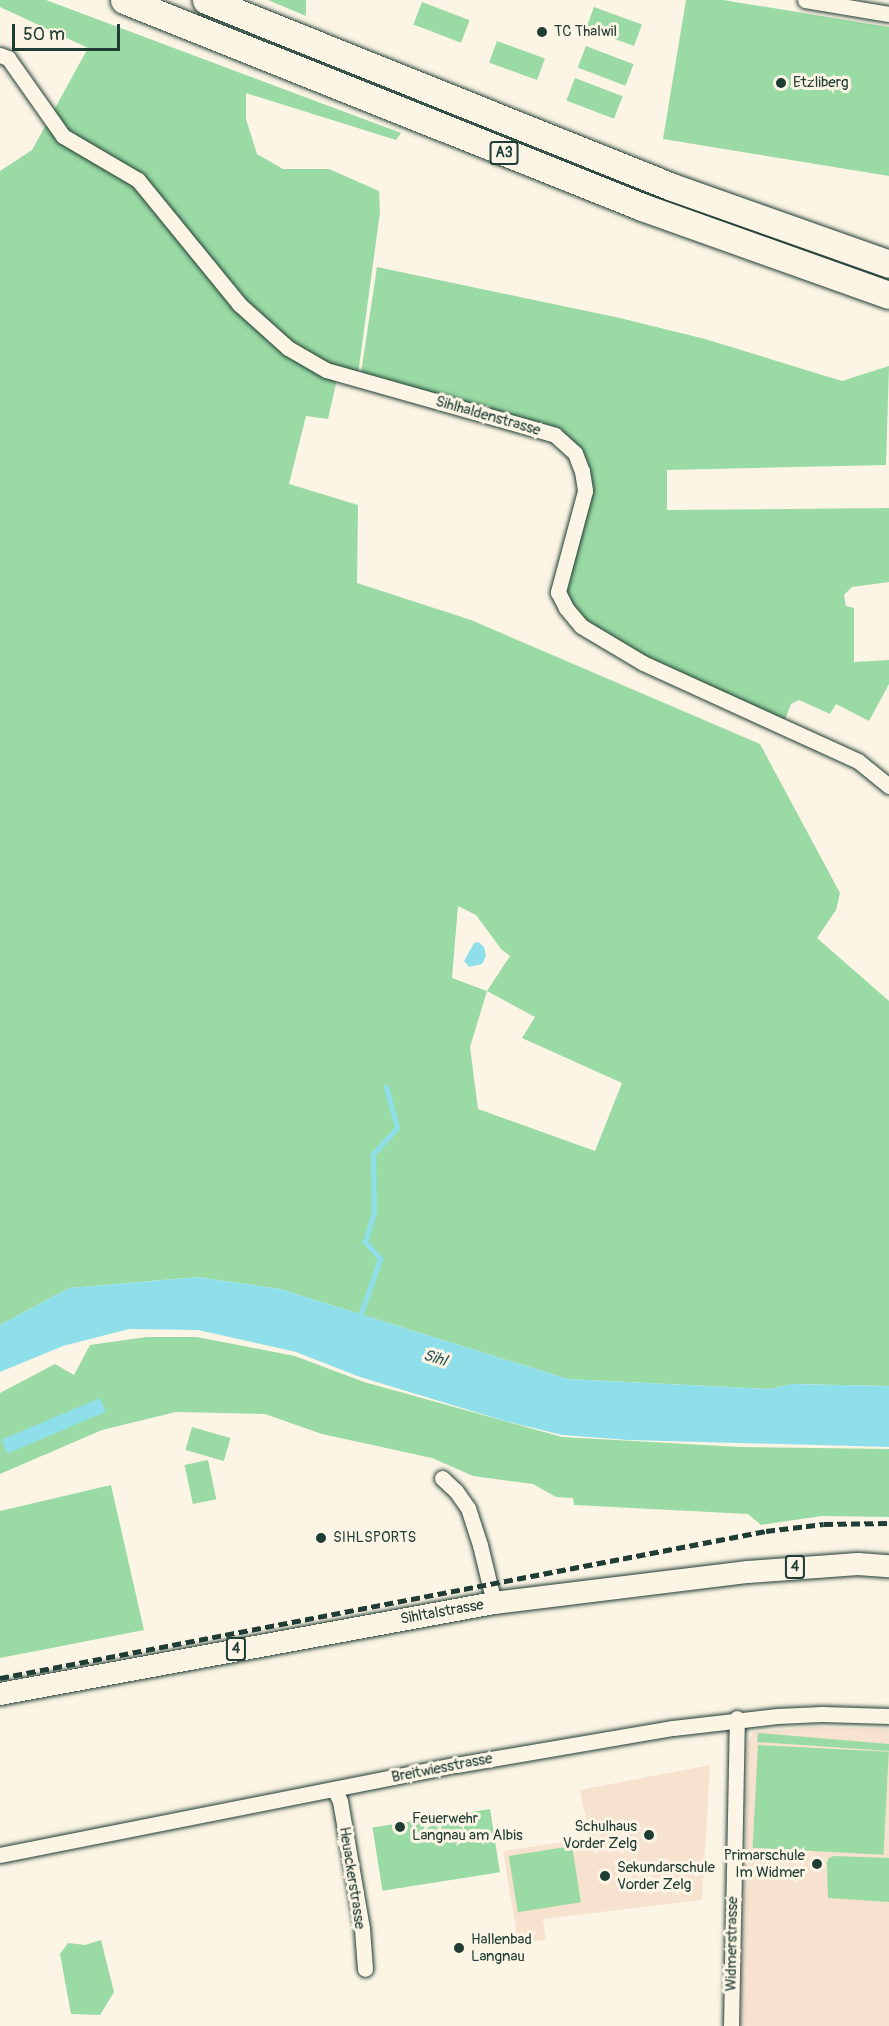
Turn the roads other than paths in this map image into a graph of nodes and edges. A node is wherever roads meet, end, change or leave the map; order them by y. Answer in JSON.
{"nodes":[{"id":1,"x":124,"y":0,"type":"edge"},
{"id":2,"x":206,"y":0,"type":"edge"},
{"id":3,"x":805,"y":0,"type":"edge"},
{"id":4,"x":889,"y":14,"type":"edge"},
{"id":5,"x":0,"y":56,"type":"edge"},
{"id":6,"x":889,"y":264,"type":"edge"},
{"id":7,"x":889,"y":294,"type":"edge"},
{"id":8,"x":889,"y":786,"type":"edge"},
{"id":9,"x":442,"y":1478,"type":"dead end"},
{"id":10,"x":889,"y":1566,"type":"edge"},
{"id":11,"x":494,"y":1603,"type":"junction"},
{"id":12,"x":0,"y":1695,"type":"edge"},
{"id":13,"x":889,"y":1716,"type":"edge"},
{"id":14,"x":737,"y":1718,"type":"junction"},
{"id":15,"x":334,"y":1789,"type":"junction"},
{"id":16,"x":0,"y":1855,"type":"edge"},
{"id":17,"x":365,"y":1969,"type":"dead end"},
{"id":18,"x":731,"y":2026,"type":"edge"}],
"edges":[{"from":1,"to":7,"type":"highway","number":"A3"},
{"from":2,"to":6,"type":"highway","number":"A3"},
{"from":3,"to":4,"type":"street"},
{"from":5,"to":8,"type":"street","name":"Sihlhaldenstrasse"},
{"from":9,"to":11,"type":"street"},
{"from":10,"to":11,"type":"main road","name":"Sihltalstrasse","number":"4"},
{"from":11,"to":12,"type":"main road","name":"Sihltalstrasse","number":"4"},
{"from":13,"to":14,"type":"street","name":"Breitwiesstrasse"},
{"from":14,"to":15,"type":"street","name":"Breitwiesstrasse"},
{"from":14,"to":18,"type":"street","name":"Widmerstrasse"},
{"from":15,"to":16,"type":"street","name":"Breitwiesstrasse"},
{"from":15,"to":17,"type":"street","name":"Heuackerstrasse"}]}
